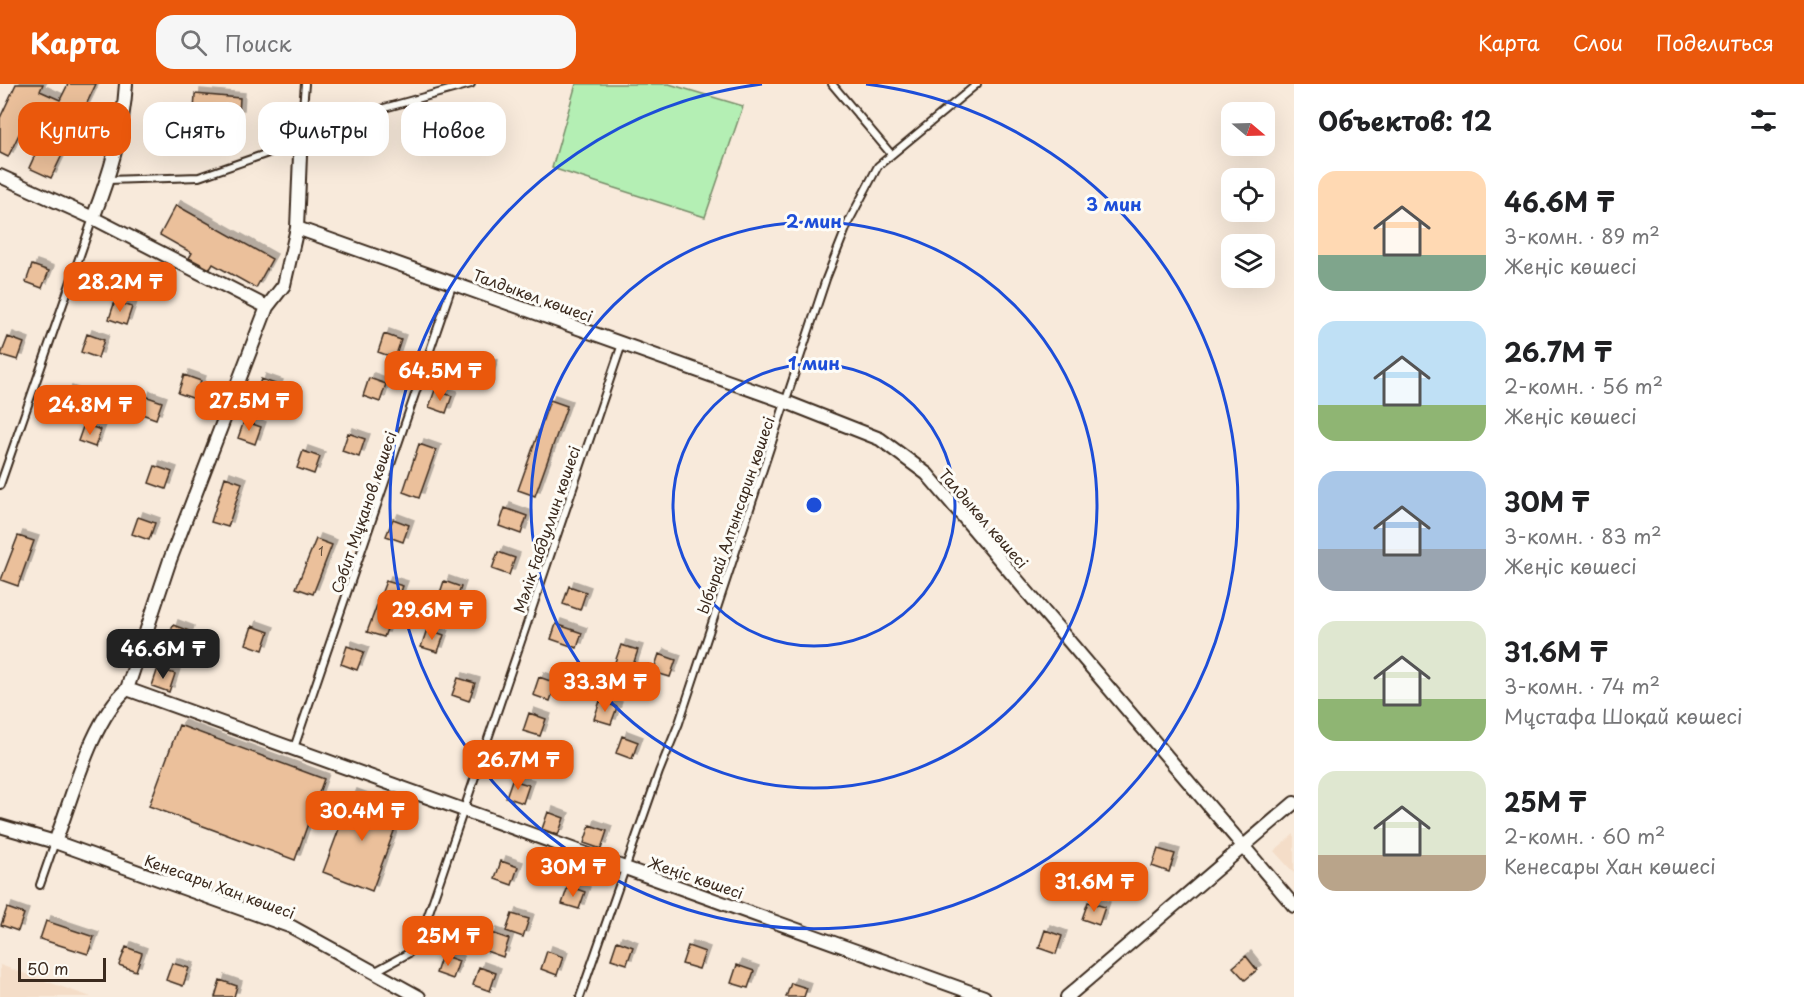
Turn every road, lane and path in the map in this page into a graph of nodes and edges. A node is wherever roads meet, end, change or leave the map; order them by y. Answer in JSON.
{"nodes":[{"id":1,"x":126,"y":84,"type":"edge"},
{"id":2,"x":305,"y":84,"type":"edge"},
{"id":3,"x":471,"y":84,"type":"edge"},
{"id":4,"x":832,"y":84,"type":"edge"},
{"id":5,"x":977,"y":84,"type":"edge"},
{"id":6,"x":303,"y":102,"type":"edge"},
{"id":7,"x":389,"y":107,"type":"edge"},
{"id":8,"x":891,"y":154,"type":"junction"},
{"id":9,"x":260,"y":156,"type":"edge"},
{"id":10,"x":300,"y":156,"type":"edge"},
{"id":11,"x":0,"y":176,"type":"edge"},
{"id":12,"x":108,"y":180,"type":"junction"},
{"id":13,"x":93,"y":218,"type":"junction"},
{"id":14,"x":297,"y":228,"type":"junction"},
{"id":15,"x":454,"y":282,"type":"junction"},
{"id":16,"x":267,"y":307,"type":"junction"},
{"id":17,"x":622,"y":343,"type":"junction"},
{"id":18,"x":786,"y":402,"type":"junction"},
{"id":19,"x":0,"y":485,"type":"edge"},
{"id":20,"x":127,"y":688,"type":"junction"},
{"id":21,"x":294,"y":748,"type":"junction"},
{"id":22,"x":1294,"y":803,"type":"edge"},
{"id":23,"x":464,"y":809,"type":"junction"},
{"id":24,"x":0,"y":826,"type":"edge"},
{"id":25,"x":55,"y":842,"type":"junction"},
{"id":26,"x":1242,"y":845,"type":"junction"},
{"id":27,"x":626,"y":868,"type":"junction"},
{"id":28,"x":40,"y":885,"type":"dead end"},
{"id":29,"x":1294,"y":906,"type":"edge"},
{"id":30,"x":372,"y":973,"type":"junction"},
{"id":31,"x":419,"y":997,"type":"edge"},
{"id":32,"x":580,"y":997,"type":"edge"},
{"id":33,"x":984,"y":997,"type":"edge"},
{"id":34,"x":1067,"y":997,"type":"edge"}],
"edges":[{"from":1,"to":12,"type":"street"},
{"from":2,"to":6,"type":"lane"},
{"from":3,"to":7,"type":"lane"},
{"from":4,"to":8,"type":"lane"},
{"from":5,"to":8,"type":"lane","name":"Ыбырай Алтынсарин көшесі"},
{"from":8,"to":18,"type":"lane","name":"Ыбырай Алтынсарин көшесі"},
{"from":9,"to":12,"type":"lane"},
{"from":10,"to":14,"type":"street"},
{"from":11,"to":13,"type":"street"},
{"from":12,"to":13,"type":"street"},
{"from":13,"to":16,"type":"street"},
{"from":13,"to":19,"type":"lane"},
{"from":14,"to":15,"type":"street","name":"Талдыкөл көшесі"},
{"from":14,"to":16,"type":"street"},
{"from":15,"to":17,"type":"street","name":"Талдыкөл көшесі"},
{"from":15,"to":21,"type":"lane","name":"Сәбит Мұқанов көшесі"},
{"from":16,"to":20,"type":"street"},
{"from":17,"to":18,"type":"street","name":"Талдыкөл көшесі"},
{"from":17,"to":23,"type":"lane","name":"Мәлік Ғабдуллин көшесі"},
{"from":18,"to":26,"type":"street","name":"Талдыкөл көшесі"},
{"from":18,"to":27,"type":"lane","name":"Ыбырай Алтынсарин көшесі"},
{"from":20,"to":21,"type":"street","name":"Жеңіс көшесі"},
{"from":20,"to":25,"type":"street"},
{"from":21,"to":23,"type":"street","name":"Жеңіс көшесі"},
{"from":22,"to":26,"type":"street"},
{"from":23,"to":27,"type":"street","name":"Жеңіс көшесі"},
{"from":23,"to":30,"type":"lane","name":"Мәлік Ғабдуллин көшесі"},
{"from":24,"to":25,"type":"street","name":"Кенесары Хан көшесі"},
{"from":25,"to":28,"type":"lane"},
{"from":25,"to":30,"type":"street","name":"Кенесары Хан көшесі"},
{"from":26,"to":29,"type":"street","name":"Талдыкөл көшесі"},
{"from":26,"to":34,"type":"street"},
{"from":27,"to":32,"type":"lane","name":"Ыбырай Алтынсарин көшесі"},
{"from":27,"to":33,"type":"street","name":"Жеңіс көшесі"},
{"from":30,"to":31,"type":"street","name":"Кенесары Хан көшесі"}]}
